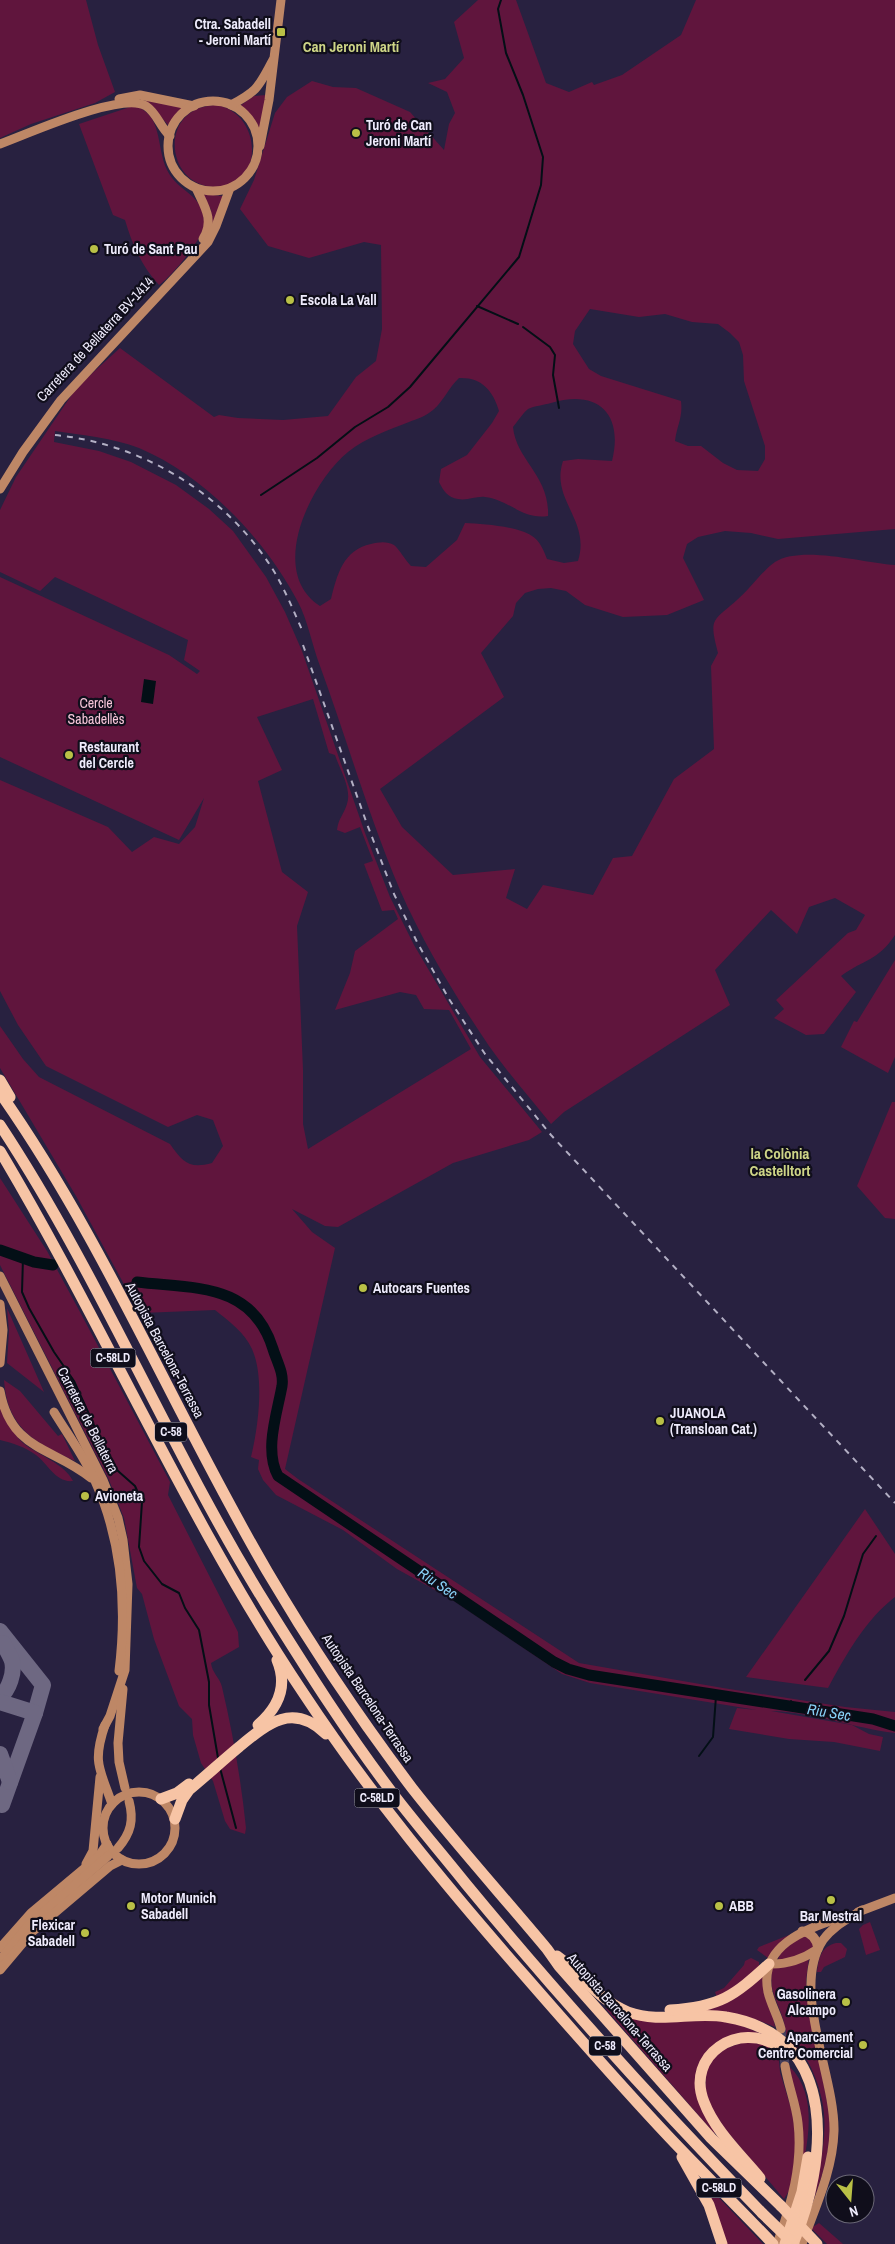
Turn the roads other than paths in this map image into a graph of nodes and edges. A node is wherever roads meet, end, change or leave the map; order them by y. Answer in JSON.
{"nodes":[{"id":1,"x":281,"y":0,"type":"edge"},
{"id":2,"x":273,"y":60,"type":"junction"},
{"id":3,"x":270,"y":93,"type":"junction"},
{"id":4,"x":251,"y":95,"type":"junction"},
{"id":5,"x":106,"y":105,"type":"junction"},
{"id":6,"x":231,"y":105,"type":"junction"},
{"id":7,"x":194,"y":106,"type":"junction"},
{"id":8,"x":170,"y":136,"type":"junction"},
{"id":9,"x":0,"y":144,"type":"edge"},
{"id":10,"x":258,"y":151,"type":"junction"},
{"id":11,"x":196,"y":188,"type":"junction"},
{"id":12,"x":230,"y":188,"type":"junction"},
{"id":13,"x":185,"y":265,"type":"junction"},
{"id":14,"x":4,"y":480,"type":"edge"},
{"id":15,"x":0,"y":489,"type":"edge"},
{"id":16,"x":0,"y":494,"type":"edge"},
{"id":17,"x":0,"y":1080,"type":"edge"},
{"id":18,"x":0,"y":1093,"type":"edge"},
{"id":19,"x":0,"y":1125,"type":"edge"},
{"id":20,"x":37,"y":1149,"type":"junction"},
{"id":21,"x":0,"y":1151,"type":"edge"},
{"id":22,"x":0,"y":1276,"type":"edge"},
{"id":23,"x":0,"y":1304,"type":"edge"},
{"id":24,"x":1,"y":1359,"type":"edge"},
{"id":25,"x":0,"y":1391,"type":"edge"},
{"id":26,"x":92,"y":1458,"type":"junction"},
{"id":27,"x":95,"y":1481,"type":"junction"},
{"id":28,"x":262,"y":1629,"type":"junction"},
{"id":29,"x":124,"y":1679,"type":"junction"},
{"id":30,"x":103,"y":1729,"type":"junction"},
{"id":31,"x":232,"y":1750,"type":"junction"},
{"id":32,"x":100,"y":1776,"type":"junction"},
{"id":33,"x":202,"y":1776,"type":"junction"},
{"id":34,"x":364,"y":1780,"type":"junction"},
{"id":35,"x":126,"y":1795,"type":"junction"},
{"id":36,"x":396,"y":1797,"type":"junction"},
{"id":37,"x":161,"y":1799,"type":"junction"},
{"id":38,"x":112,"y":1804,"type":"junction"},
{"id":39,"x":175,"y":1819,"type":"junction"},
{"id":40,"x":107,"y":1844,"type":"junction"},
{"id":41,"x":118,"y":1848,"type":"dead end"},
{"id":42,"x":108,"y":1856,"type":"dead end"},
{"id":43,"x":122,"y":1860,"type":"junction"},
{"id":44,"x":84,"y":1869,"type":"junction"},
{"id":45,"x":895,"y":1898,"type":"edge"},
{"id":46,"x":862,"y":1910,"type":"junction"},
{"id":47,"x":802,"y":1931,"type":"junction"},
{"id":48,"x":0,"y":1948,"type":"edge"},
{"id":49,"x":547,"y":1949,"type":"junction"},
{"id":50,"x":818,"y":1949,"type":"junction"},
{"id":51,"x":507,"y":1955,"type":"junction"},
{"id":52,"x":0,"y":1960,"type":"edge"},
{"id":53,"x":769,"y":1964,"type":"junction"},
{"id":54,"x":0,"y":1970,"type":"edge"},
{"id":55,"x":601,"y":1996,"type":"junction"},
{"id":56,"x":780,"y":2029,"type":"tunnel mouth"},
{"id":57,"x":785,"y":2066,"type":"tunnel mouth"},
{"id":58,"x":669,"y":2137,"type":"junction"},
{"id":59,"x":777,"y":2201,"type":"junction"},
{"id":60,"x":773,"y":2243,"type":"edge"},
{"id":61,"x":722,"y":2244,"type":"edge"},
{"id":62,"x":785,"y":2244,"type":"edge"},
{"id":63,"x":794,"y":2244,"type":"edge"},
{"id":64,"x":802,"y":2244,"type":"edge"},
{"id":65,"x":817,"y":2244,"type":"edge"}],
"edges":[{"from":1,"to":2,"type":"street"},
{"from":2,"to":3,"type":"street"},
{"from":2,"to":4,"type":"street"},
{"from":3,"to":4,"type":"street"},
{"from":3,"to":10,"type":"street"},
{"from":4,"to":6,"type":"street"},
{"from":5,"to":7,"type":"street"},
{"from":5,"to":8,"type":"street"},
{"from":5,"to":9,"type":"street"},
{"from":6,"to":7,"type":"street"},
{"from":6,"to":10,"type":"street"},
{"from":7,"to":8,"type":"street"},
{"from":8,"to":11,"type":"street"},
{"from":10,"to":12,"type":"street"},
{"from":11,"to":12,"type":"street"},
{"from":11,"to":13,"type":"street","name":"Carretera de Bellaterra BV-1414"},
{"from":12,"to":13,"type":"street","name":"Carretera de Bellaterra BV-1414"},
{"from":13,"to":14,"type":"street","name":"Carretera de Bellaterra BV-1414"},
{"from":14,"to":15,"type":"street"},
{"from":14,"to":16,"type":"street"},
{"from":17,"to":20,"type":"highway"},
{"from":18,"to":20,"type":"highway","name":"Autopista Barcelona-Terrassa","number":"C-58"},
{"from":19,"to":36,"type":"highway","number":"C-58"},
{"from":20,"to":49,"type":"highway","name":"Autopista Barcelona-Terrassa","number":"C-58"},
{"from":21,"to":28,"type":"highway","number":"C-58LD"},
{"from":22,"to":26,"type":"street","name":"Carretera de Bellaterra"},
{"from":23,"to":24,"type":"street"},
{"from":25,"to":27,"type":"street","name":"Carretera de Bellaterra"},
{"from":26,"to":27,"type":"street"},
{"from":26,"to":29,"type":"street","name":"Carretera de Bellaterra"},
{"from":27,"to":30,"type":"street","name":"Carretera de Bellaterra"},
{"from":28,"to":31,"type":"highway"},
{"from":28,"to":34,"type":"highway","number":"C-58LD"},
{"from":29,"to":30,"type":"street","name":"Carretera de Bellaterra"},
{"from":29,"to":35,"type":"street"},
{"from":30,"to":32,"type":"street","name":"Carretera de Bellaterra"},
{"from":31,"to":33,"type":"highway"},
{"from":31,"to":34,"type":"highway"},
{"from":32,"to":35,"type":"street"},
{"from":32,"to":38,"type":"street","name":"Carretera de Bellaterra"},
{"from":32,"to":44,"type":"street"},
{"from":33,"to":37,"type":"highway"},
{"from":33,"to":39,"type":"highway"},
{"from":34,"to":51,"type":"highway","number":"C-58LD"},
{"from":35,"to":37,"type":"street"},
{"from":35,"to":38,"type":"street"},
{"from":35,"to":41,"type":"street"},
{"from":36,"to":51,"type":"highway"},
{"from":36,"to":63,"type":"highway","number":"C-58","bridge":true},
{"from":37,"to":39,"type":"street"},
{"from":38,"to":40,"type":"street"},
{"from":39,"to":43,"type":"street"},
{"from":40,"to":43,"type":"street"},
{"from":40,"to":44,"type":"street"},
{"from":42,"to":52,"type":"street"},
{"from":43,"to":54,"type":"street"},
{"from":44,"to":48,"type":"street"},
{"from":45,"to":46,"type":"street"},
{"from":46,"to":47,"type":"street"},
{"from":46,"to":50,"type":"street"},
{"from":47,"to":50,"type":"street"},
{"from":47,"to":53,"type":"street"},
{"from":49,"to":55,"type":"highway"},
{"from":49,"to":59,"type":"highway","name":"Autopista Barcelona-Terrassa","number":"C-58"},
{"from":50,"to":53,"type":"street"},
{"from":50,"to":64,"type":"street"},
{"from":51,"to":58,"type":"highway","number":"C-58LD"},
{"from":53,"to":55,"type":"highway"},
{"from":53,"to":56,"type":"street"},
{"from":55,"to":63,"type":"highway"},
{"from":57,"to":60,"type":"street"},
{"from":58,"to":60,"type":"highway","number":"C-58LD"},
{"from":58,"to":61,"type":"highway"},
{"from":59,"to":62,"type":"highway"},
{"from":59,"to":65,"type":"highway","name":"Autopista Barcelona-Terrassa","number":"C-58","bridge":true}]}
